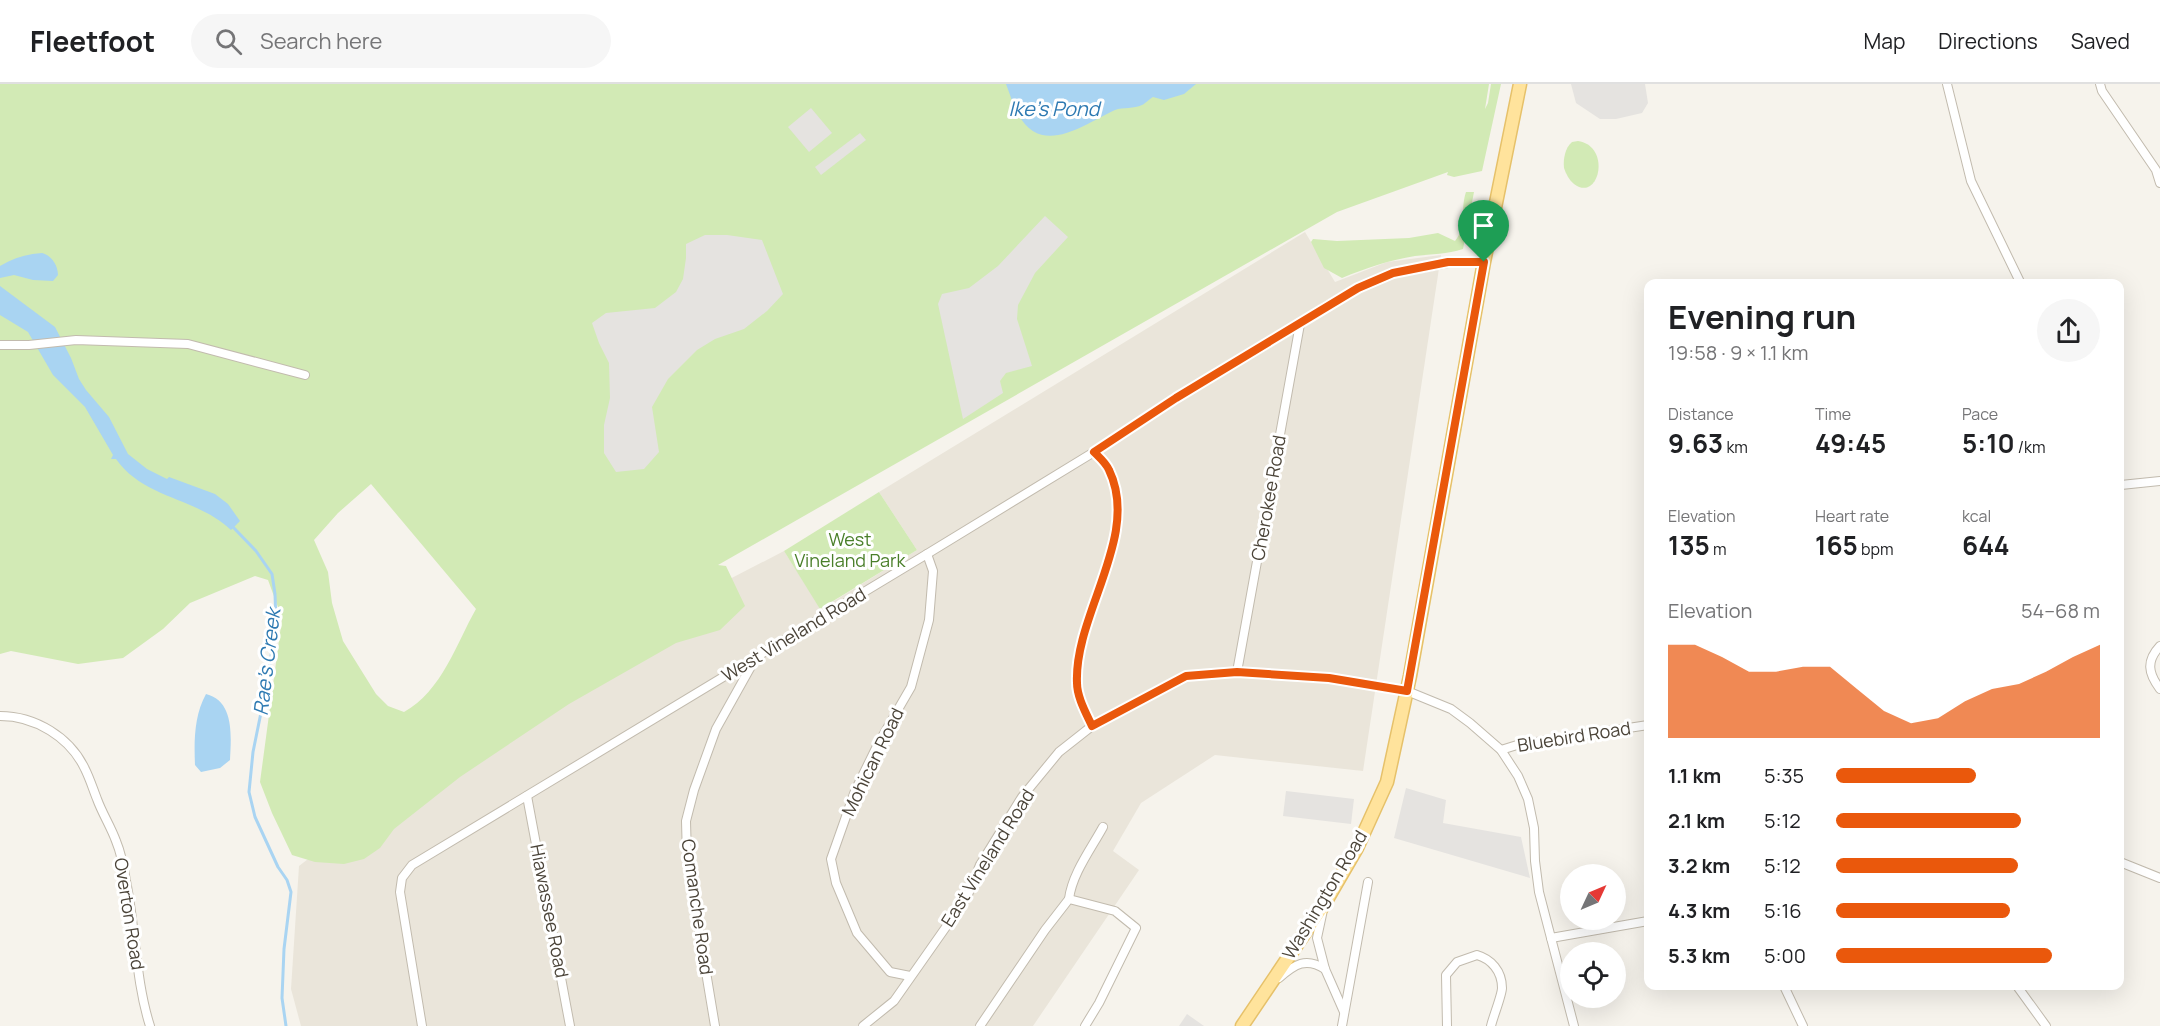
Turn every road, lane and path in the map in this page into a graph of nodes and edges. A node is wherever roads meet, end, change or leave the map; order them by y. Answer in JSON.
{"nodes":[{"id":1,"x":1520,"y":84,"type":"edge"},
{"id":2,"x":1947,"y":84,"type":"edge"},
{"id":3,"x":2100,"y":84,"type":"edge"},
{"id":4,"x":2160,"y":183,"type":"edge"},
{"id":5,"x":1484,"y":262,"type":"junction"},
{"id":6,"x":2019,"y":279,"type":"edge"},
{"id":7,"x":1300,"y":324,"type":"junction"},
{"id":8,"x":0,"y":345,"type":"edge"},
{"id":9,"x":305,"y":375,"type":"dead end"},
{"id":10,"x":1094,"y":452,"type":"junction"},
{"id":11,"x":2160,"y":481,"type":"edge"},
{"id":12,"x":2124,"y":485,"type":"edge"},
{"id":13,"x":927,"y":554,"type":"junction"},
{"id":14,"x":2160,"y":646,"type":"edge"},
{"id":15,"x":756,"y":658,"type":"junction"},
{"id":16,"x":1237,"y":672,"type":"junction"},
{"id":17,"x":2160,"y":689,"type":"edge"},
{"id":18,"x":1407,"y":691,"type":"junction"},
{"id":19,"x":0,"y":716,"type":"edge"},
{"id":20,"x":1092,"y":726,"type":"junction"},
{"id":21,"x":1644,"y":726,"type":"edge"},
{"id":22,"x":1501,"y":750,"type":"junction"},
{"id":23,"x":527,"y":796,"type":"junction"},
{"id":24,"x":1103,"y":827,"type":"dead end"},
{"id":25,"x":2124,"y":864,"type":"edge"},
{"id":26,"x":2160,"y":878,"type":"edge"},
{"id":27,"x":1368,"y":882,"type":"dead end"},
{"id":28,"x":1070,"y":899,"type":"junction"},
{"id":29,"x":1325,"y":903,"type":"junction"},
{"id":30,"x":1644,"y":922,"type":"edge"},
{"id":31,"x":1551,"y":938,"type":"junction"},
{"id":32,"x":1325,"y":969,"type":"junction"},
{"id":33,"x":910,"y":976,"type":"junction"},
{"id":34,"x":1786,"y":990,"type":"edge"},
{"id":35,"x":2020,"y":990,"type":"edge"},
{"id":36,"x":1263,"y":994,"type":"junction"},
{"id":37,"x":1344,"y":1013,"type":"junction"},
{"id":38,"x":150,"y":1026,"type":"edge"},
{"id":39,"x":422,"y":1026,"type":"edge"},
{"id":40,"x":570,"y":1026,"type":"edge"},
{"id":41,"x":715,"y":1026,"type":"edge"},
{"id":42,"x":863,"y":1026,"type":"edge"},
{"id":43,"x":980,"y":1026,"type":"edge"},
{"id":44,"x":1085,"y":1026,"type":"edge"},
{"id":45,"x":1242,"y":1026,"type":"edge"},
{"id":46,"x":1342,"y":1026,"type":"edge"},
{"id":47,"x":1447,"y":1026,"type":"edge"},
{"id":48,"x":1491,"y":1026,"type":"edge"},
{"id":49,"x":1574,"y":1026,"type":"edge"},
{"id":50,"x":1803,"y":1026,"type":"edge"},
{"id":51,"x":2046,"y":1026,"type":"edge"}],
"edges":[{"from":1,"to":5,"type":"main road","name":"Washington Road"},
{"from":2,"to":6,"type":"street"},
{"from":3,"to":4,"type":"street"},
{"from":5,"to":7,"type":"street","name":"West Vineland Road"},
{"from":5,"to":18,"type":"main road","name":"Washington Road"},
{"from":7,"to":10,"type":"street","name":"West Vineland Road"},
{"from":7,"to":16,"type":"street","name":"Cherokee Road"},
{"from":8,"to":9,"type":"street"},
{"from":10,"to":13,"type":"street","name":"West Vineland Road"},
{"from":10,"to":20,"type":"street"},
{"from":11,"to":12,"type":"street"},
{"from":13,"to":15,"type":"street","name":"West Vineland Road"},
{"from":13,"to":33,"type":"street","name":"Mohican Road"},
{"from":14,"to":17,"type":"street"},
{"from":15,"to":23,"type":"street","name":"West Vineland Road"},
{"from":15,"to":41,"type":"street","name":"Comanche Road"},
{"from":16,"to":18,"type":"street","name":"East Vineland Road"},
{"from":16,"to":20,"type":"street","name":"East Vineland Road"},
{"from":18,"to":22,"type":"street","name":"East Vineland Road"},
{"from":18,"to":29,"type":"main road","name":"Washington Road"},
{"from":19,"to":38,"type":"street","name":"Overton Road"},
{"from":20,"to":33,"type":"street","name":"East Vineland Road"},
{"from":21,"to":22,"type":"street","name":"Bluebird Road"},
{"from":22,"to":31,"type":"street","name":"East Vineland Road"},
{"from":23,"to":39,"type":"street","name":"West Vineland Road"},
{"from":23,"to":40,"type":"street","name":"Hiawassee Road"},
{"from":24,"to":28,"type":"street"},
{"from":25,"to":26,"type":"street"},
{"from":27,"to":37,"type":"street"},
{"from":28,"to":43,"type":"street"},
{"from":28,"to":44,"type":"street"},
{"from":29,"to":32,"type":"street"},
{"from":29,"to":36,"type":"main road","name":"Washington Road"},
{"from":30,"to":31,"type":"street"},
{"from":31,"to":49,"type":"street","name":"East Vineland Road"},
{"from":32,"to":36,"type":"street"},
{"from":32,"to":37,"type":"street"},
{"from":33,"to":42,"type":"street","name":"East Vineland Road"},
{"from":34,"to":50,"type":"street"},
{"from":35,"to":51,"type":"street"},
{"from":36,"to":45,"type":"main road","name":"Washington Road"},
{"from":37,"to":46,"type":"street"},
{"from":47,"to":48,"type":"street"}]}
